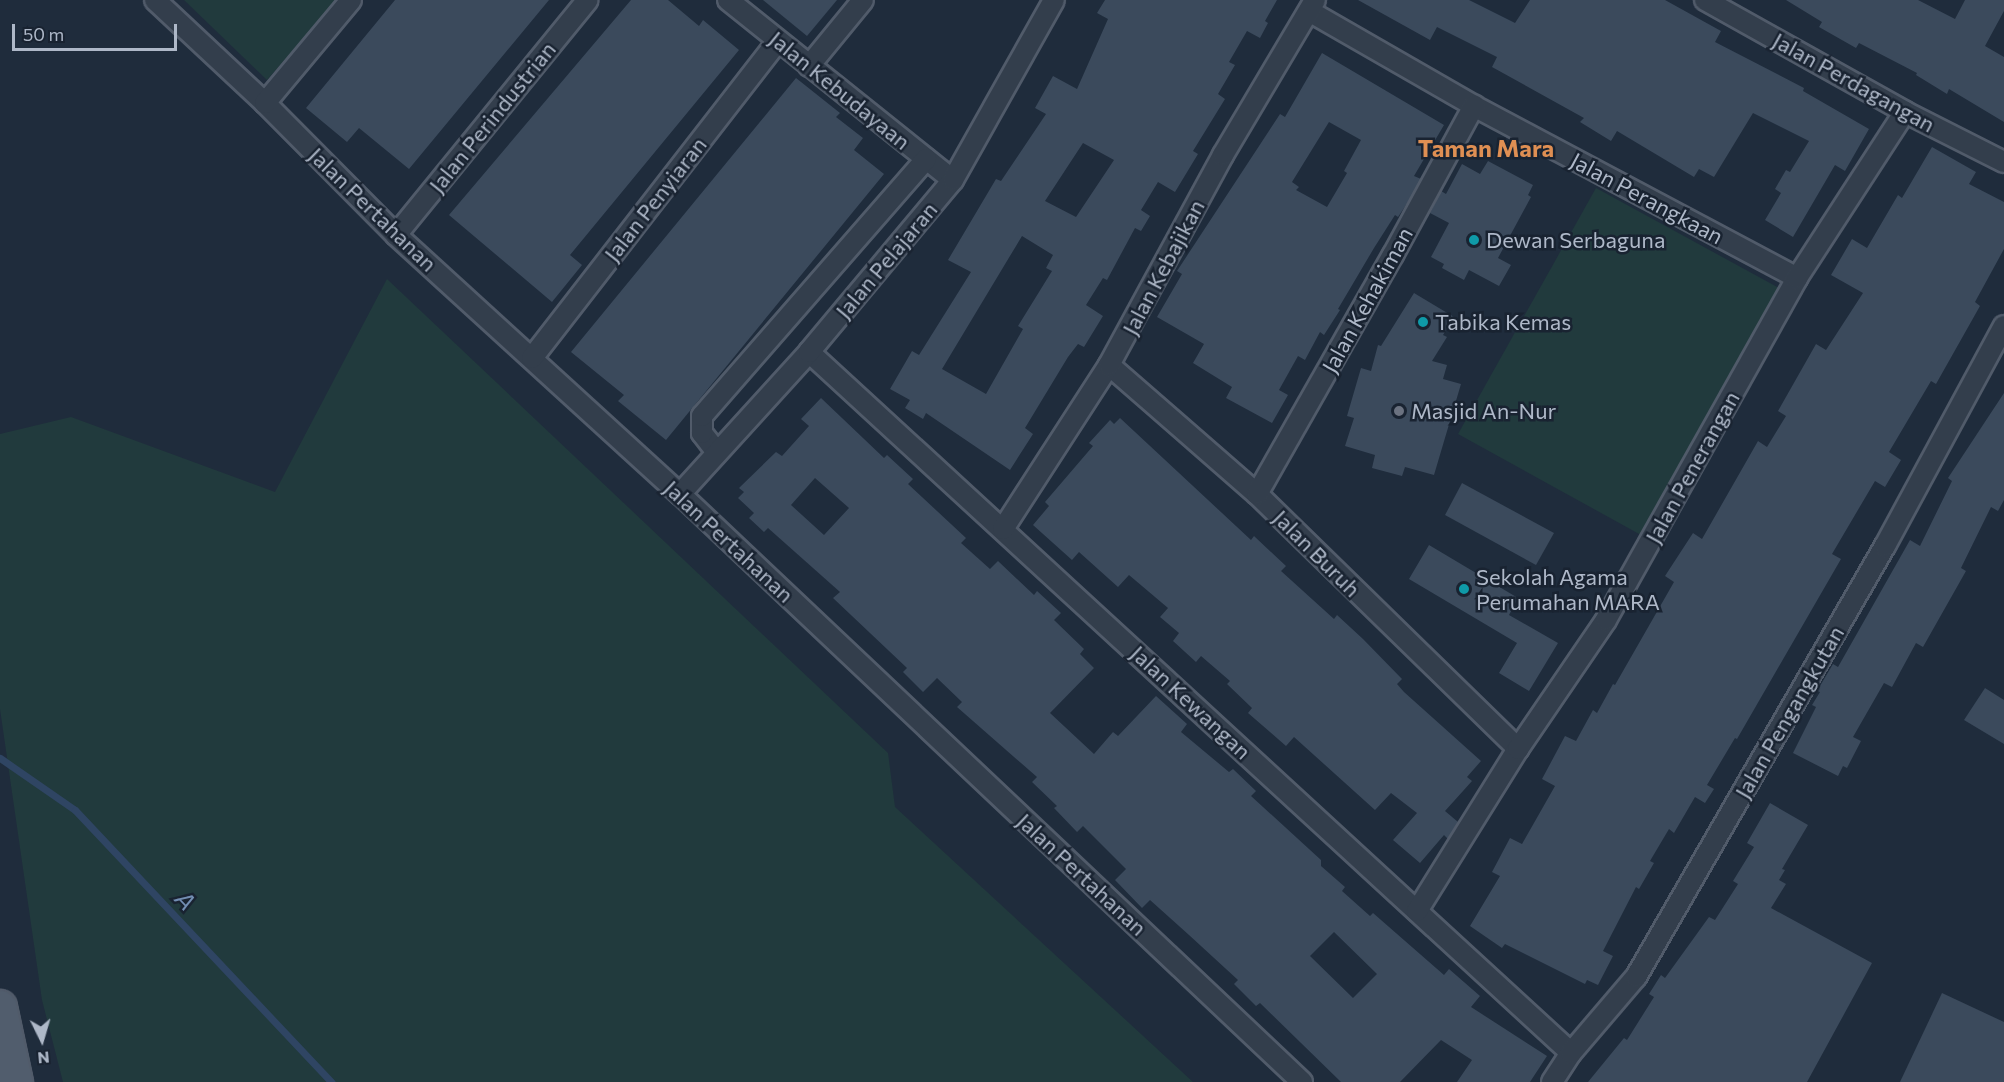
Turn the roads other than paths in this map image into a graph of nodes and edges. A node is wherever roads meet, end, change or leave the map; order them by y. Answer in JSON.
{"nodes":[{"id":1,"x":155,"y":0,"type":"edge"},
{"id":2,"x":351,"y":0,"type":"edge"},
{"id":3,"x":588,"y":0,"type":"edge"},
{"id":4,"x":728,"y":0,"type":"edge"},
{"id":5,"x":863,"y":0,"type":"edge"},
{"id":6,"x":1054,"y":0,"type":"edge"},
{"id":7,"x":1705,"y":0,"type":"edge"},
{"id":8,"x":1312,"y":5,"type":"edge"},
{"id":9,"x":778,"y":41,"type":"junction"},
{"id":10,"x":809,"y":66,"type":"junction"},
{"id":11,"x":265,"y":103,"type":"junction"},
{"id":12,"x":1474,"y":106,"type":"junction"},
{"id":13,"x":1905,"y":112,"type":"junction"},
{"id":14,"x":926,"y":159,"type":"junction"},
{"id":15,"x":2004,"y":162,"type":"edge"},
{"id":16,"x":953,"y":180,"type":"junction"},
{"id":17,"x":396,"y":235,"type":"junction"},
{"id":18,"x":1797,"y":278,"type":"junction"},
{"id":19,"x":2004,"y":326,"type":"edge"},
{"id":20,"x":809,"y":352,"type":"junction"},
{"id":21,"x":532,"y":358,"type":"junction"},
{"id":22,"x":1109,"y":365,"type":"junction"},
{"id":23,"x":716,"y":451,"type":"junction"},
{"id":24,"x":680,"y":494,"type":"junction"},
{"id":25,"x":1257,"y":494,"type":"junction"},
{"id":26,"x":1003,"y":529,"type":"junction"},
{"id":27,"x":1518,"y":749,"type":"junction"},
{"id":28,"x":1417,"y":911,"type":"junction"},
{"id":29,"x":0,"y":1007,"type":"edge"},
{"id":30,"x":1571,"y":1053,"type":"junction"},
{"id":31,"x":16,"y":1082,"type":"edge"},
{"id":32,"x":1302,"y":1082,"type":"edge"},
{"id":33,"x":1552,"y":1082,"type":"edge"}],
"edges":[{"from":1,"to":11,"type":"street","name":"Jalan Pertahanan"},
{"from":2,"to":11,"type":"street"},
{"from":3,"to":17,"type":"street","name":"Jalan Perindustrian"},
{"from":4,"to":9,"type":"street","name":"Jalan Kebudayaan"},
{"from":5,"to":10,"type":"street"},
{"from":6,"to":16,"type":"street","name":"Jalan Pelajaran"},
{"from":7,"to":13,"type":"street","name":"Jalan Perdagangan"},
{"from":8,"to":12,"type":"street","name":"Jalan Perangkaan"},
{"from":8,"to":22,"type":"street","name":"Jalan Kebajikan"},
{"from":9,"to":10,"type":"street","name":"Jalan Kebudayaan"},
{"from":9,"to":21,"type":"street","name":"Jalan Penyiaran"},
{"from":10,"to":14,"type":"street","name":"Jalan Kebudayaan"},
{"from":11,"to":17,"type":"street","name":"Jalan Pertahanan"},
{"from":12,"to":18,"type":"street","name":"Jalan Perangkaan"},
{"from":12,"to":25,"type":"street","name":"Jalan Kehakiman"},
{"from":13,"to":15,"type":"street","name":"Jalan Perdagangan"},
{"from":13,"to":18,"type":"street","name":"Jalan Penerangan"},
{"from":14,"to":16,"type":"street","name":"Jalan Kebudayaan"},
{"from":14,"to":23,"type":"street"},
{"from":16,"to":20,"type":"street","name":"Jalan Pelajaran"},
{"from":17,"to":21,"type":"street","name":"Jalan Pertahanan"},
{"from":18,"to":27,"type":"street","name":"Jalan Penerangan"},
{"from":19,"to":30,"type":"street","name":"Jalan Pengangkutan"},
{"from":20,"to":23,"type":"street","name":"Jalan Pelajaran"},
{"from":20,"to":26,"type":"street","name":"Jalan Kewangan"},
{"from":21,"to":24,"type":"street","name":"Jalan Pertahanan"},
{"from":22,"to":25,"type":"street","name":"Jalan Buruh"},
{"from":22,"to":26,"type":"street","name":"Jalan Kebajikan"},
{"from":23,"to":24,"type":"street","name":"Jalan Pelajaran"},
{"from":24,"to":32,"type":"street","name":"Jalan Pertahanan"},
{"from":25,"to":27,"type":"street","name":"Jalan Buruh"},
{"from":26,"to":28,"type":"street","name":"Jalan Kewangan"},
{"from":27,"to":28,"type":"street","name":"Jalan Penerangan"},
{"from":28,"to":30,"type":"street","name":"Jalan Kewangan"},
{"from":29,"to":31,"type":"main road"},
{"from":30,"to":33,"type":"street","name":"Jalan Pengangkutan"}]}
